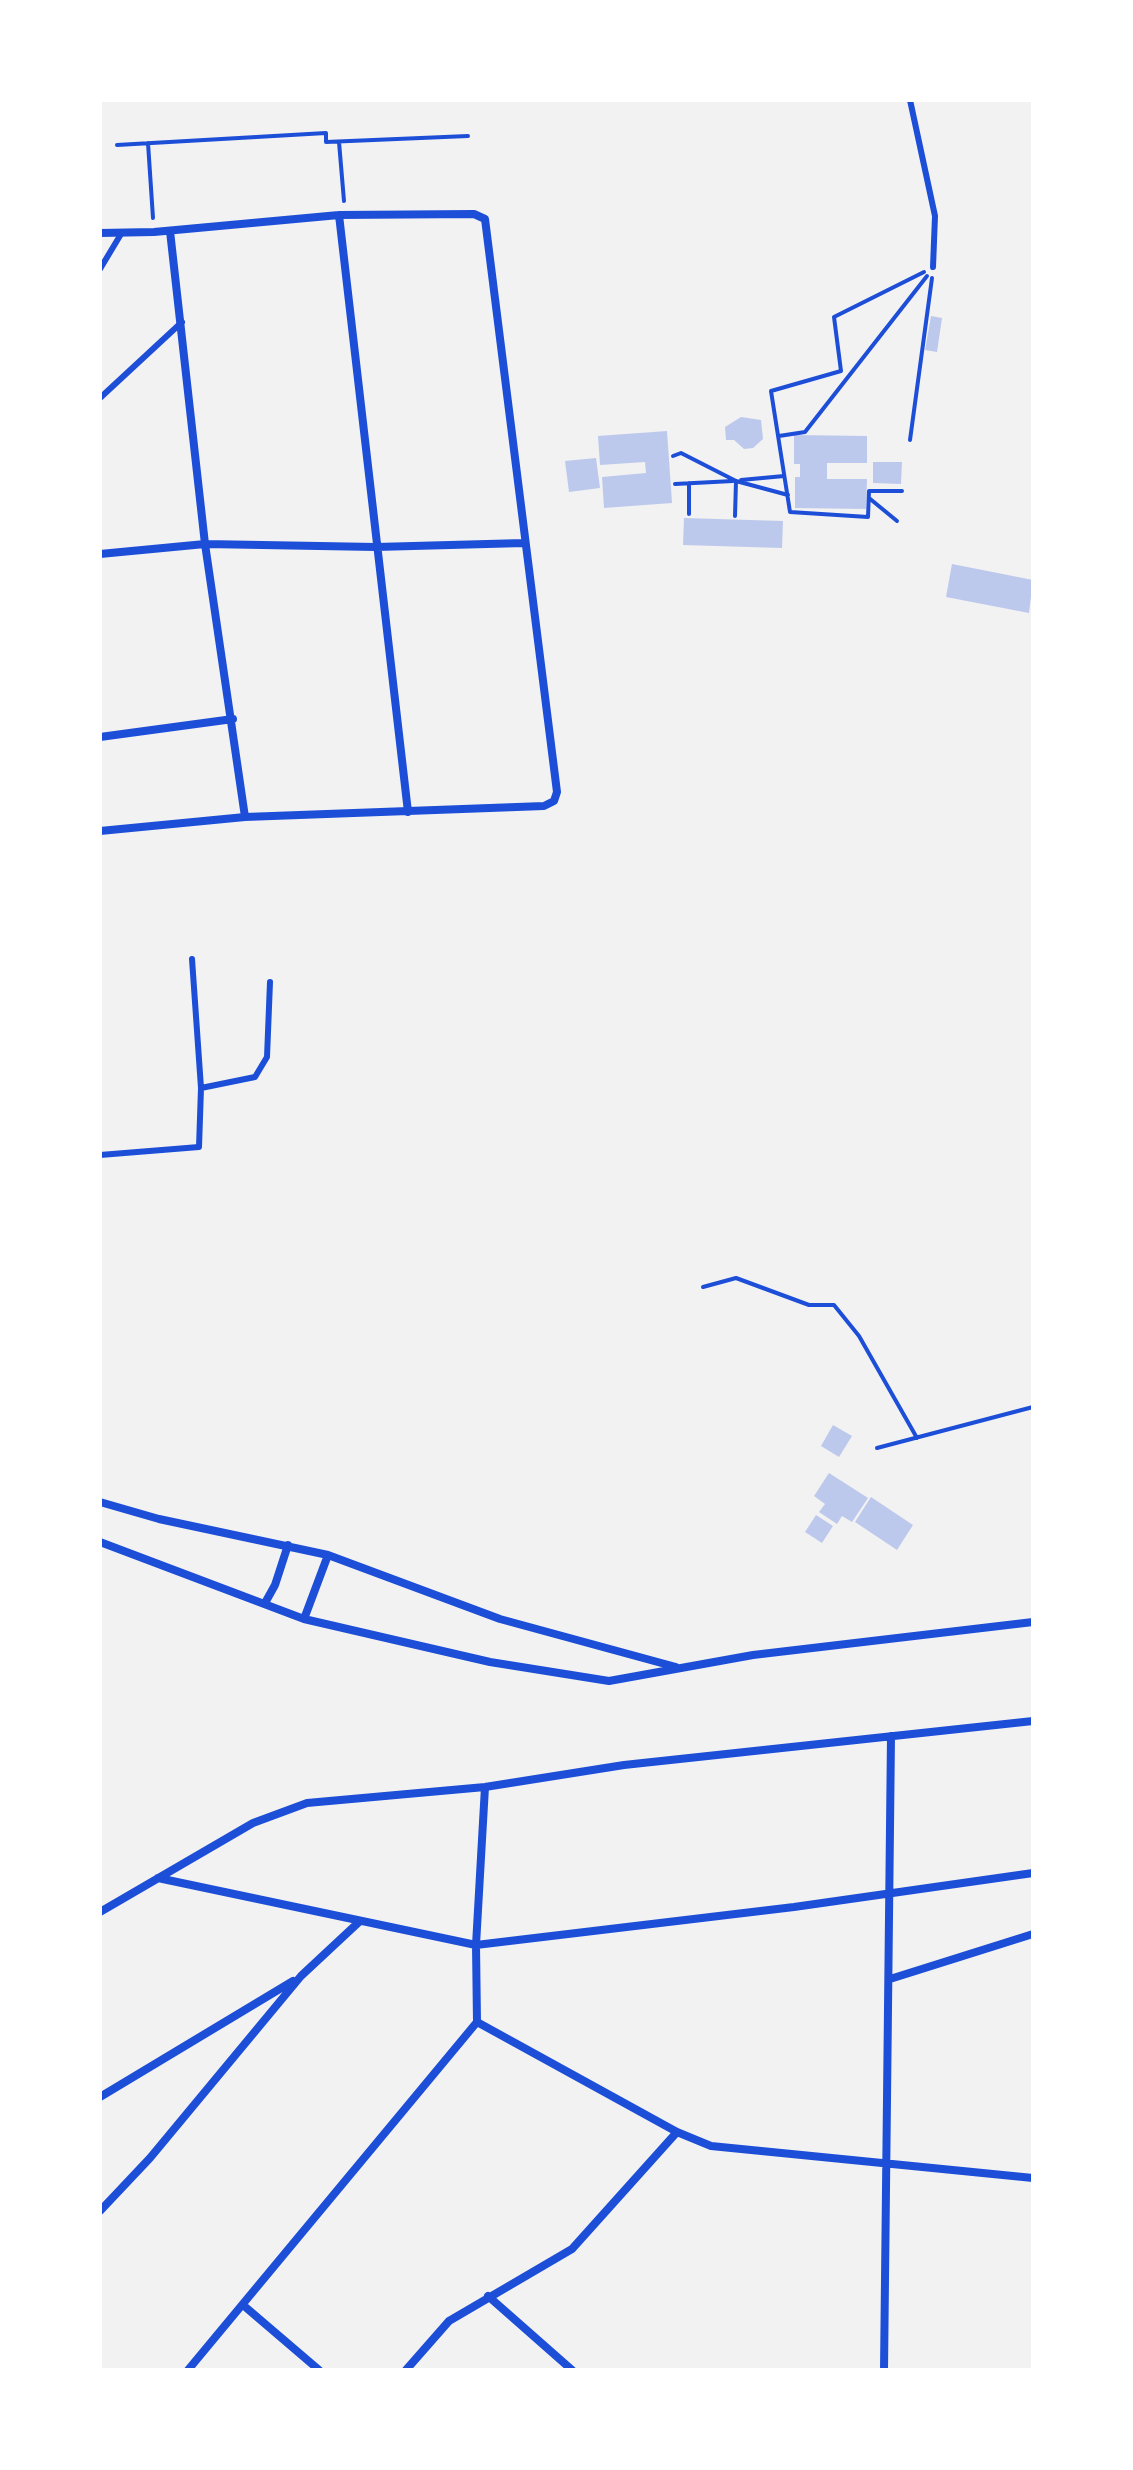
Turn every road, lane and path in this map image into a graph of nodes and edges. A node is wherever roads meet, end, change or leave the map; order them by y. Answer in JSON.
{"nodes":[{"id":1,"x":910,"y":100,"type":"edge"},
{"id":2,"x":468,"y":136,"type":"dead end"},
{"id":3,"x":339,"y":142,"type":"junction"},
{"id":4,"x":148,"y":143,"type":"junction"},
{"id":5,"x":117,"y":145,"type":"dead end"},
{"id":6,"x":342,"y":215,"type":"junction"},
{"id":7,"x":170,"y":231,"type":"junction"},
{"id":8,"x":154,"y":232,"type":"junction"},
{"id":9,"x":100,"y":233,"type":"edge"},
{"id":10,"x":121,"y":234,"type":"junction"},
{"id":11,"x":933,"y":267,"type":"junction"},
{"id":12,"x":100,"y":269,"type":"edge"},
{"id":13,"x":182,"y":322,"type":"junction"},
{"id":14,"x":100,"y":398,"type":"edge"},
{"id":15,"x":779,"y":436,"type":"junction"},
{"id":16,"x":910,"y":440,"type":"dead end"},
{"id":17,"x":673,"y":456,"type":"dead end"},
{"id":18,"x":785,"y":476,"type":"junction"},
{"id":19,"x":736,"y":481,"type":"junction"},
{"id":20,"x":689,"y":483,"type":"junction"},
{"id":21,"x":675,"y":484,"type":"dead end"},
{"id":22,"x":902,"y":491,"type":"dead end"},
{"id":23,"x":788,"y":495,"type":"junction"},
{"id":24,"x":869,"y":498,"type":"junction"},
{"id":25,"x":689,"y":514,"type":"dead end"},
{"id":26,"x":735,"y":516,"type":"dead end"},
{"id":27,"x":897,"y":521,"type":"dead end"},
{"id":28,"x":524,"y":543,"type":"junction"},
{"id":29,"x":205,"y":544,"type":"junction"},
{"id":30,"x":376,"y":547,"type":"junction"},
{"id":31,"x":100,"y":554,"type":"edge"},
{"id":32,"x":233,"y":719,"type":"junction"},
{"id":33,"x":100,"y":737,"type":"edge"},
{"id":34,"x":408,"y":812,"type":"junction"},
{"id":35,"x":245,"y":817,"type":"junction"},
{"id":36,"x":100,"y":831,"type":"edge"},
{"id":37,"x":192,"y":959,"type":"dead end"},
{"id":38,"x":270,"y":982,"type":"dead end"},
{"id":39,"x":201,"y":1088,"type":"junction"},
{"id":40,"x":100,"y":1155,"type":"edge"},
{"id":41,"x":703,"y":1287,"type":"dead end"},
{"id":42,"x":1033,"y":1407,"type":"edge"},
{"id":43,"x":917,"y":1438,"type":"junction"},
{"id":44,"x":877,"y":1448,"type":"dead end"},
{"id":45,"x":100,"y":1502,"type":"edge"},
{"id":46,"x":100,"y":1542,"type":"edge"},
{"id":47,"x":288,"y":1545,"type":"junction"},
{"id":48,"x":328,"y":1555,"type":"junction"},
{"id":49,"x":265,"y":1603,"type":"junction"},
{"id":50,"x":304,"y":1619,"type":"junction"},
{"id":51,"x":1033,"y":1622,"type":"edge"},
{"id":52,"x":681,"y":1669,"type":"junction"},
{"id":53,"x":1033,"y":1721,"type":"edge"},
{"id":54,"x":891,"y":1736,"type":"junction"},
{"id":55,"x":485,"y":1787,"type":"junction"},
{"id":56,"x":1033,"y":1873,"type":"edge"},
{"id":57,"x":157,"y":1878,"type":"junction"},
{"id":58,"x":890,"y":1894,"type":"junction"},
{"id":59,"x":100,"y":1912,"type":"edge"},
{"id":60,"x":360,"y":1921,"type":"junction"},
{"id":61,"x":1033,"y":1934,"type":"edge"},
{"id":62,"x":476,"y":1945,"type":"junction"},
{"id":63,"x":301,"y":1976,"type":"junction"},
{"id":64,"x":890,"y":1979,"type":"junction"},
{"id":65,"x":477,"y":2022,"type":"junction"},
{"id":66,"x":100,"y":2097,"type":"edge"},
{"id":67,"x":677,"y":2132,"type":"junction"},
{"id":68,"x":885,"y":2161,"type":"junction"},
{"id":69,"x":1033,"y":2178,"type":"edge"},
{"id":70,"x":100,"y":2211,"type":"edge"},
{"id":71,"x":488,"y":2296,"type":"junction"},
{"id":72,"x":243,"y":2305,"type":"junction"},
{"id":73,"x":188,"y":2370,"type":"edge"},
{"id":74,"x":319,"y":2370,"type":"edge"},
{"id":75,"x":406,"y":2370,"type":"edge"},
{"id":76,"x":572,"y":2370,"type":"edge"},
{"id":77,"x":884,"y":2370,"type":"edge"}],
"edges":[{"from":1,"to":11,"type":"lane"},
{"from":2,"to":3,"type":"path"},
{"from":3,"to":4,"type":"path"},
{"from":3,"to":6,"type":"path"},
{"from":4,"to":5,"type":"path"},
{"from":4,"to":8,"type":"path"},
{"from":6,"to":7,"type":"street"},
{"from":6,"to":28,"type":"street"},
{"from":6,"to":30,"type":"street"},
{"from":7,"to":8,"type":"street"},
{"from":7,"to":13,"type":"street"},
{"from":8,"to":10,"type":"street"},
{"from":9,"to":10,"type":"street"},
{"from":10,"to":12,"type":"lane"},
{"from":11,"to":15,"type":"path"},
{"from":11,"to":15,"type":"path"},
{"from":11,"to":16,"type":"path"},
{"from":13,"to":14,"type":"lane"},
{"from":13,"to":29,"type":"street"},
{"from":15,"to":18,"type":"path"},
{"from":17,"to":19,"type":"path"},
{"from":18,"to":19,"type":"path"},
{"from":18,"to":23,"type":"path"},
{"from":19,"to":20,"type":"path"},
{"from":19,"to":23,"type":"path"},
{"from":19,"to":26,"type":"path"},
{"from":20,"to":21,"type":"path"},
{"from":20,"to":25,"type":"path"},
{"from":22,"to":24,"type":"path"},
{"from":23,"to":24,"type":"path"},
{"from":24,"to":27,"type":"path"},
{"from":28,"to":30,"type":"street"},
{"from":28,"to":34,"type":"street"},
{"from":29,"to":30,"type":"street"},
{"from":29,"to":31,"type":"street"},
{"from":29,"to":32,"type":"street"},
{"from":30,"to":34,"type":"street"},
{"from":32,"to":33,"type":"street"},
{"from":32,"to":35,"type":"street"},
{"from":34,"to":35,"type":"street"},
{"from":35,"to":36,"type":"street"},
{"from":37,"to":39,"type":"lane"},
{"from":38,"to":39,"type":"lane"},
{"from":39,"to":40,"type":"lane"},
{"from":41,"to":43,"type":"path"},
{"from":42,"to":43,"type":"path"},
{"from":43,"to":44,"type":"path"},
{"from":45,"to":47,"type":"street"},
{"from":46,"to":49,"type":"street"},
{"from":47,"to":48,"type":"street"},
{"from":47,"to":49,"type":"street"},
{"from":48,"to":50,"type":"street"},
{"from":48,"to":52,"type":"street"},
{"from":49,"to":50,"type":"street"},
{"from":50,"to":52,"type":"street"},
{"from":51,"to":52,"type":"street"},
{"from":53,"to":54,"type":"street"},
{"from":54,"to":55,"type":"street"},
{"from":54,"to":58,"type":"street"},
{"from":55,"to":57,"type":"street"},
{"from":55,"to":62,"type":"street"},
{"from":56,"to":58,"type":"street"},
{"from":57,"to":59,"type":"street"},
{"from":57,"to":60,"type":"street"},
{"from":58,"to":62,"type":"street"},
{"from":58,"to":64,"type":"street"},
{"from":60,"to":62,"type":"street"},
{"from":60,"to":63,"type":"street"},
{"from":61,"to":64,"type":"street"},
{"from":62,"to":65,"type":"street"},
{"from":63,"to":66,"type":"street"},
{"from":63,"to":70,"type":"street"},
{"from":64,"to":68,"type":"street"},
{"from":65,"to":67,"type":"street"},
{"from":65,"to":72,"type":"street"},
{"from":67,"to":68,"type":"street"},
{"from":67,"to":71,"type":"street"},
{"from":68,"to":69,"type":"street"},
{"from":68,"to":77,"type":"street"},
{"from":71,"to":75,"type":"street"},
{"from":71,"to":76,"type":"street"},
{"from":72,"to":73,"type":"street"},
{"from":72,"to":74,"type":"street"}]}
